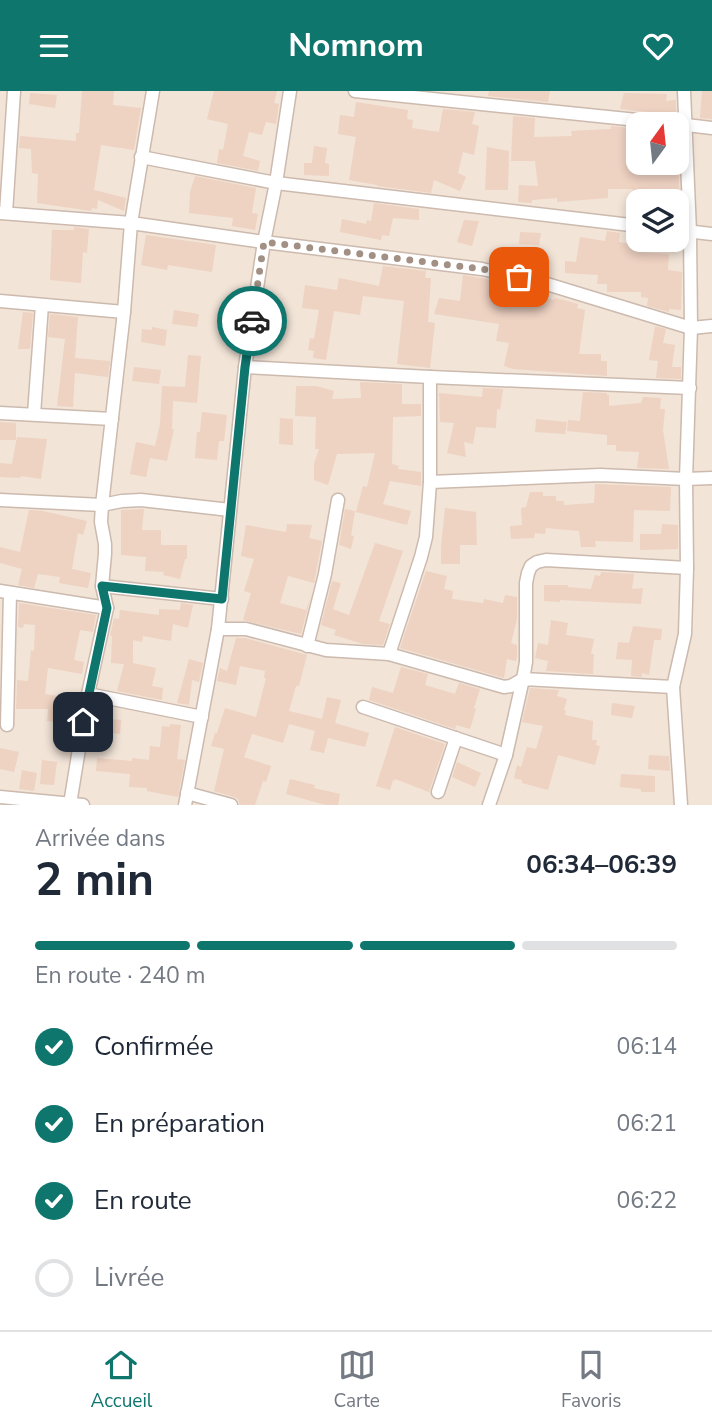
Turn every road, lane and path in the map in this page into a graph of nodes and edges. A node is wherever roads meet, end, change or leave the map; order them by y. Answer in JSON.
{"nodes":[{"id":1,"x":14,"y":91,"type":"edge"},
{"id":2,"x":153,"y":91,"type":"edge"},
{"id":3,"x":290,"y":91,"type":"edge"},
{"id":4,"x":355,"y":91,"type":"edge"},
{"id":5,"x":684,"y":91,"type":"edge"},
{"id":6,"x":682,"y":112,"type":"edge"},
{"id":7,"x":626,"y":119,"type":"edge"},
{"id":8,"x":690,"y":126,"type":"edge"},
{"id":9,"x":712,"y":128,"type":"edge"},
{"id":10,"x":141,"y":157,"type":"junction"},
{"id":11,"x":276,"y":183,"type":"junction"},
{"id":12,"x":3,"y":213,"type":"edge"},
{"id":13,"x":131,"y":223,"type":"junction"},
{"id":14,"x":626,"y":224,"type":"edge"},
{"id":15,"x":689,"y":232,"type":"edge"},
{"id":16,"x":712,"y":234,"type":"edge"},
{"id":17,"x":264,"y":242,"type":"junction"},
{"id":18,"x":686,"y":252,"type":"edge"},
{"id":19,"x":0,"y":302,"type":"edge"},
{"id":20,"x":41,"y":305,"type":"junction"},
{"id":21,"x":124,"y":312,"type":"junction"},
{"id":22,"x":712,"y":326,"type":"edge"},
{"id":23,"x":691,"y":328,"type":"junction"},
{"id":24,"x":245,"y":367,"type":"junction"},
{"id":25,"x":430,"y":377,"type":"junction"},
{"id":26,"x":690,"y":388,"type":"junction"},
{"id":27,"x":0,"y":412,"type":"edge"},
{"id":28,"x":34,"y":414,"type":"junction"},
{"id":29,"x":111,"y":419,"type":"junction"},
{"id":30,"x":712,"y":478,"type":"edge"},
{"id":31,"x":686,"y":479,"type":"junction"},
{"id":32,"x":430,"y":482,"type":"junction"},
{"id":33,"x":0,"y":500,"type":"edge"},
{"id":34,"x":338,"y":500,"type":"dead end"},
{"id":35,"x":102,"y":505,"type":"junction"},
{"id":36,"x":230,"y":510,"type":"junction"},
{"id":37,"x":687,"y":568,"type":"junction"},
{"id":38,"x":102,"y":586,"type":"junction"},
{"id":39,"x":5,"y":592,"type":"edge"},
{"id":40,"x":222,"y":599,"type":"junction"},
{"id":41,"x":107,"y":608,"type":"junction"},
{"id":42,"x":218,"y":629,"type":"junction"},
{"id":43,"x":307,"y":646,"type":"junction"},
{"id":44,"x":389,"y":655,"type":"junction"},
{"id":45,"x":523,"y":679,"type":"junction"},
{"id":46,"x":673,"y":687,"type":"junction"},
{"id":47,"x":88,"y":694,"type":"junction"},
{"id":48,"x":363,"y":707,"type":"dead end"},
{"id":49,"x":202,"y":717,"type":"junction"},
{"id":50,"x":7,"y":725,"type":"dead end"},
{"id":51,"x":456,"y":738,"type":"junction"},
{"id":52,"x":506,"y":755,"type":"junction"},
{"id":53,"x":438,"y":792,"type":"dead end"},
{"id":54,"x":0,"y":797,"type":"edge"},
{"id":55,"x":186,"y":799,"type":"edge"},
{"id":56,"x":77,"y":804,"type":"edge"},
{"id":57,"x":231,"y":805,"type":"edge"},
{"id":58,"x":489,"y":805,"type":"edge"},
{"id":59,"x":681,"y":805,"type":"edge"}],
"edges":[{"from":1,"to":12,"type":"street"},
{"from":2,"to":10,"type":"street"},
{"from":3,"to":11,"type":"street"},
{"from":4,"to":7,"type":"street"},
{"from":5,"to":6,"type":"street"},
{"from":8,"to":9,"type":"street"},
{"from":10,"to":11,"type":"street"},
{"from":10,"to":13,"type":"street"},
{"from":11,"to":14,"type":"street"},
{"from":11,"to":17,"type":"street"},
{"from":12,"to":13,"type":"street"},
{"from":13,"to":17,"type":"street"},
{"from":13,"to":21,"type":"street"},
{"from":15,"to":16,"type":"street"},
{"from":17,"to":23,"type":"street"},
{"from":17,"to":24,"type":"street"},
{"from":18,"to":23,"type":"street"},
{"from":19,"to":20,"type":"street"},
{"from":20,"to":21,"type":"street"},
{"from":20,"to":28,"type":"street"},
{"from":21,"to":29,"type":"street"},
{"from":22,"to":23,"type":"street"},
{"from":23,"to":26,"type":"street"},
{"from":24,"to":25,"type":"street"},
{"from":24,"to":36,"type":"street"},
{"from":25,"to":26,"type":"street"},
{"from":25,"to":32,"type":"street"},
{"from":26,"to":31,"type":"street"},
{"from":27,"to":28,"type":"street"},
{"from":28,"to":29,"type":"street"},
{"from":29,"to":35,"type":"street"},
{"from":30,"to":31,"type":"street"},
{"from":31,"to":32,"type":"street"},
{"from":31,"to":37,"type":"street"},
{"from":32,"to":44,"type":"street"},
{"from":33,"to":35,"type":"street"},
{"from":34,"to":43,"type":"street"},
{"from":35,"to":36,"type":"street"},
{"from":35,"to":38,"type":"street"},
{"from":36,"to":40,"type":"street"},
{"from":37,"to":45,"type":"street"},
{"from":37,"to":46,"type":"street"},
{"from":38,"to":40,"type":"street"},
{"from":38,"to":41,"type":"street"},
{"from":39,"to":41,"type":"street"},
{"from":39,"to":50,"type":"street"},
{"from":40,"to":42,"type":"street"},
{"from":41,"to":47,"type":"street"},
{"from":42,"to":43,"type":"street"},
{"from":42,"to":49,"type":"street"},
{"from":43,"to":44,"type":"street"},
{"from":44,"to":45,"type":"street"},
{"from":45,"to":46,"type":"street"},
{"from":45,"to":52,"type":"street"},
{"from":46,"to":59,"type":"street"},
{"from":47,"to":49,"type":"street"},
{"from":47,"to":56,"type":"street"},
{"from":48,"to":51,"type":"street"},
{"from":49,"to":55,"type":"street"},
{"from":51,"to":52,"type":"street"},
{"from":51,"to":53,"type":"street"},
{"from":52,"to":58,"type":"street"},
{"from":54,"to":56,"type":"street"},
{"from":55,"to":57,"type":"street"}]}
